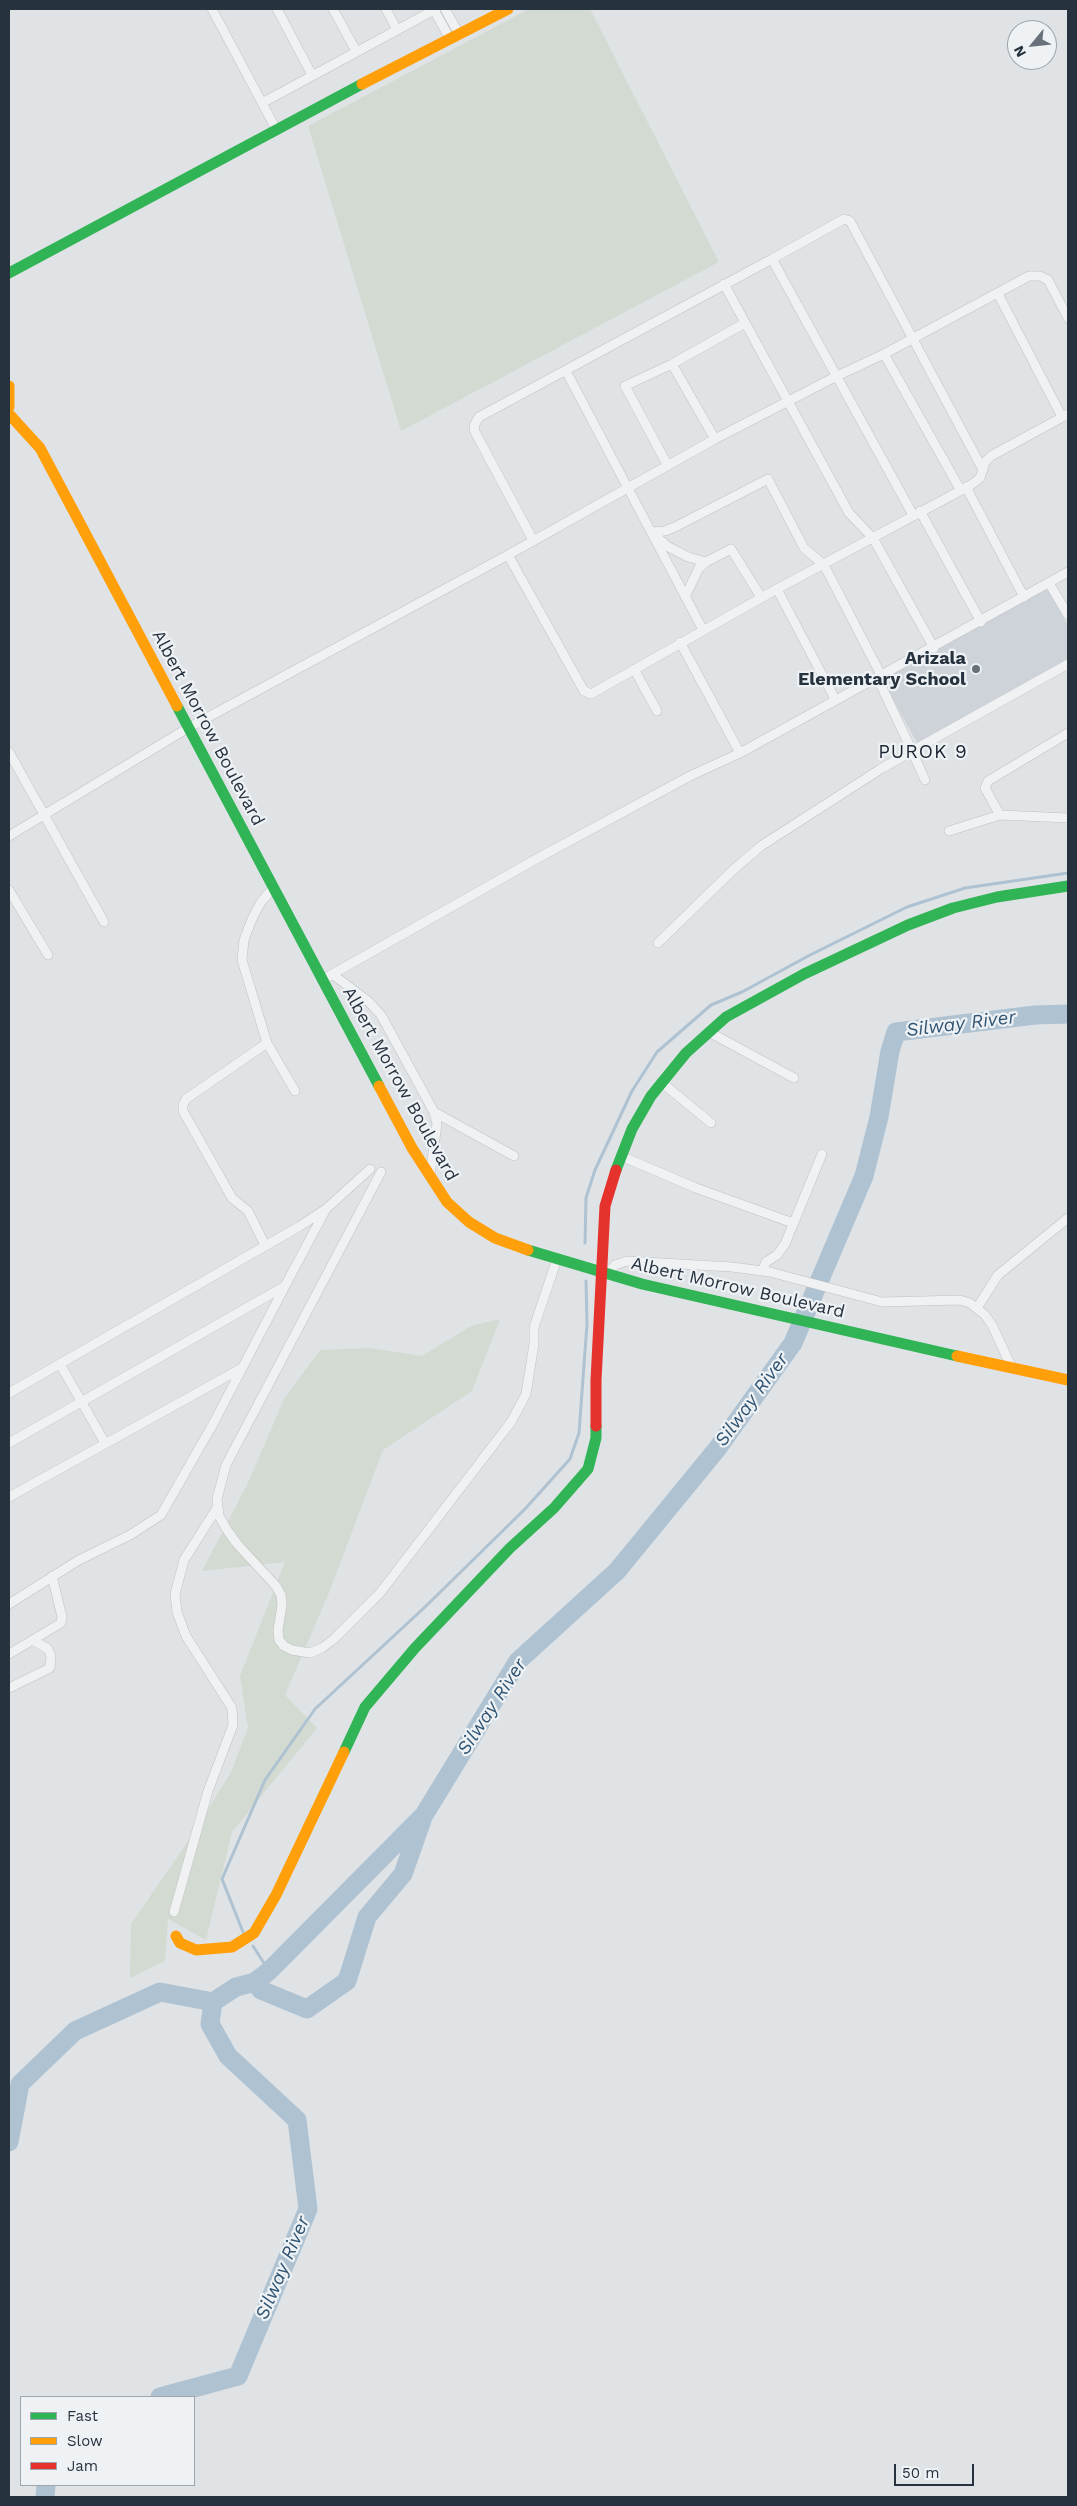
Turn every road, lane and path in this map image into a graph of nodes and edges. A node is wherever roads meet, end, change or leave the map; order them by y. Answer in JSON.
{"nodes":[{"id":1,"x":212,"y":9,"type":"edge"},
{"id":2,"x":277,"y":9,"type":"edge"},
{"id":3,"x":333,"y":9,"type":"edge"},
{"id":4,"x":386,"y":9,"type":"edge"},
{"id":5,"x":435,"y":9,"type":"edge"},
{"id":6,"x":445,"y":9,"type":"edge"},
{"id":7,"x":508,"y":9,"type":"edge"},
{"id":8,"x":397,"y":30,"type":"junction"},
{"id":9,"x":454,"y":37,"type":"junction"},
{"id":10,"x":356,"y":51,"type":"junction"},
{"id":11,"x":312,"y":75,"type":"junction"},
{"id":12,"x":262,"y":103,"type":"junction"},
{"id":13,"x":276,"y":129,"type":"junction"},
{"id":14,"x":772,"y":260,"type":"junction"},
{"id":15,"x":9,"y":273,"type":"edge"},
{"id":16,"x":724,"y":284,"type":"junction"},
{"id":17,"x":998,"y":294,"type":"junction"},
{"id":18,"x":1068,"y":318,"type":"edge"},
{"id":19,"x":745,"y":323,"type":"junction"},
{"id":20,"x":912,"y":339,"type":"junction"},
{"id":21,"x":884,"y":354,"type":"junction"},
{"id":22,"x":672,"y":364,"type":"junction"},
{"id":23,"x":566,"y":370,"type":"junction"},
{"id":24,"x":835,"y":377,"type":"junction"},
{"id":25,"x":9,"y":386,"type":"edge"},
{"id":26,"x":788,"y":402,"type":"junction"},
{"id":27,"x":9,"y":407,"type":"edge"},
{"id":28,"x":9,"y":414,"type":"edge"},
{"id":29,"x":1065,"y":416,"type":"edge"},
{"id":30,"x":715,"y":439,"type":"junction"},
{"id":31,"x":668,"y":466,"type":"junction"},
{"id":32,"x":983,"y":470,"type":"junction"},
{"id":33,"x":628,"y":488,"type":"junction"},
{"id":34,"x":963,"y":488,"type":"junction"},
{"id":35,"x":917,"y":513,"type":"junction"},
{"id":36,"x":652,"y":532,"type":"junction"},
{"id":37,"x":873,"y":538,"type":"junction"},
{"id":38,"x":533,"y":540,"type":"junction"},
{"id":39,"x":508,"y":555,"type":"junction"},
{"id":40,"x":706,"y":562,"type":"junction"},
{"id":41,"x":824,"y":565,"type":"junction"},
{"id":42,"x":1068,"y":572,"type":"edge"},
{"id":43,"x":1049,"y":584,"type":"junction"},
{"id":44,"x":777,"y":589,"type":"junction"},
{"id":45,"x":686,"y":597,"type":"junction"},
{"id":46,"x":761,"y":597,"type":"junction"},
{"id":47,"x":1024,"y":597,"type":"junction"},
{"id":48,"x":1068,"y":615,"type":"edge"},
{"id":49,"x":981,"y":622,"type":"junction"},
{"id":50,"x":703,"y":630,"type":"junction"},
{"id":51,"x":680,"y":642,"type":"junction"},
{"id":52,"x":934,"y":648,"type":"junction"},
{"id":53,"x":1068,"y":664,"type":"edge"},
{"id":54,"x":634,"y":668,"type":"junction"},
{"id":55,"x":879,"y":676,"type":"junction"},
{"id":56,"x":835,"y":699,"type":"junction"},
{"id":57,"x":657,"y":711,"type":"dead end"},
{"id":58,"x":188,"y":728,"type":"junction"},
{"id":59,"x":1068,"y":733,"type":"edge"},
{"id":60,"x":9,"y":752,"type":"edge"},
{"id":61,"x":912,"y":752,"type":"junction"},
{"id":62,"x":740,"y":753,"type":"junction"},
{"id":63,"x":925,"y":780,"type":"dead end"},
{"id":64,"x":1000,"y":814,"type":"junction"},
{"id":65,"x":44,"y":816,"type":"junction"},
{"id":66,"x":1068,"y":818,"type":"edge"},
{"id":67,"x":949,"y":832,"type":"dead end"},
{"id":68,"x":9,"y":836,"type":"edge"},
{"id":69,"x":1068,"y":886,"type":"edge"},
{"id":70,"x":274,"y":888,"type":"junction"},
{"id":71,"x":9,"y":890,"type":"edge"},
{"id":72,"x":104,"y":922,"type":"dead end"},
{"id":73,"x":658,"y":943,"type":"dead end"},
{"id":74,"x":48,"y":955,"type":"dead end"},
{"id":75,"x":327,"y":977,"type":"junction"},
{"id":76,"x":709,"y":1032,"type":"junction"},
{"id":77,"x":267,"y":1042,"type":"junction"},
{"id":78,"x":794,"y":1078,"type":"dead end"},
{"id":79,"x":661,"y":1082,"type":"junction"},
{"id":80,"x":295,"y":1091,"type":"dead end"},
{"id":81,"x":434,"y":1112,"type":"junction"},
{"id":82,"x":711,"y":1123,"type":"dead end"},
{"id":83,"x":822,"y":1154,"type":"dead end"},
{"id":84,"x":514,"y":1156,"type":"dead end"},
{"id":85,"x":621,"y":1156,"type":"junction"},
{"id":86,"x":370,"y":1169,"type":"dead end"},
{"id":87,"x":381,"y":1172,"type":"dead end"},
{"id":88,"x":429,"y":1178,"type":"junction"},
{"id":89,"x":326,"y":1209,"type":"junction"},
{"id":90,"x":1068,"y":1218,"type":"edge"},
{"id":91,"x":793,"y":1223,"type":"junction"},
{"id":92,"x":265,"y":1245,"type":"junction"},
{"id":93,"x":557,"y":1259,"type":"junction"},
{"id":94,"x":766,"y":1272,"type":"junction"},
{"id":95,"x":605,"y":1273,"type":"junction"},
{"id":96,"x":285,"y":1286,"type":"junction"},
{"id":97,"x":263,"y":1298,"type":"junction"},
{"id":98,"x":277,"y":1301,"type":"junction"},
{"id":99,"x":977,"y":1308,"type":"junction"},
{"id":100,"x":60,"y":1364,"type":"junction"},
{"id":101,"x":243,"y":1368,"type":"junction"},
{"id":102,"x":1012,"y":1368,"type":"junction"},
{"id":103,"x":1068,"y":1380,"type":"edge"},
{"id":104,"x":9,"y":1393,"type":"edge"},
{"id":105,"x":82,"y":1402,"type":"junction"},
{"id":106,"x":9,"y":1443,"type":"edge"},
{"id":107,"x":105,"y":1443,"type":"junction"},
{"id":108,"x":9,"y":1497,"type":"edge"},
{"id":109,"x":217,"y":1508,"type":"junction"},
{"id":110,"x":52,"y":1576,"type":"junction"},
{"id":111,"x":9,"y":1604,"type":"edge"},
{"id":112,"x":34,"y":1641,"type":"junction"},
{"id":113,"x":9,"y":1654,"type":"edge"},
{"id":114,"x":9,"y":1688,"type":"edge"},
{"id":115,"x":174,"y":1912,"type":"dead end"},
{"id":116,"x":176,"y":1936,"type":"dead end"}],
"edges":[{"from":1,"to":12,"type":"street"},
{"from":2,"to":11,"type":"street"},
{"from":3,"to":10,"type":"street"},
{"from":4,"to":8,"type":"street"},
{"from":5,"to":8,"type":"street"},
{"from":5,"to":9,"type":"street"},
{"from":6,"to":9,"type":"street"},
{"from":7,"to":9,"type":"main road"},
{"from":8,"to":10,"type":"street"},
{"from":9,"to":13,"type":"main road"},
{"from":10,"to":11,"type":"street"},
{"from":11,"to":12,"type":"street"},
{"from":12,"to":13,"type":"street"},
{"from":13,"to":15,"type":"main road"},
{"from":14,"to":16,"type":"street"},
{"from":14,"to":20,"type":"street"},
{"from":14,"to":24,"type":"street"},
{"from":16,"to":19,"type":"street"},
{"from":16,"to":23,"type":"street"},
{"from":17,"to":18,"type":"street"},
{"from":17,"to":20,"type":"street"},
{"from":17,"to":29,"type":"street"},
{"from":19,"to":22,"type":"street"},
{"from":19,"to":26,"type":"street"},
{"from":20,"to":21,"type":"street"},
{"from":20,"to":32,"type":"street"},
{"from":21,"to":24,"type":"street"},
{"from":21,"to":34,"type":"street"},
{"from":22,"to":30,"type":"street"},
{"from":22,"to":31,"type":"street"},
{"from":23,"to":33,"type":"street"},
{"from":23,"to":38,"type":"street"},
{"from":24,"to":26,"type":"street"},
{"from":24,"to":35,"type":"street"},
{"from":25,"to":27,"type":"main road"},
{"from":26,"to":30,"type":"street"},
{"from":26,"to":37,"type":"street"},
{"from":28,"to":58,"type":"main road","name":"Albert Morrow Boulevard"},
{"from":29,"to":32,"type":"street"},
{"from":30,"to":31,"type":"street"},
{"from":31,"to":33,"type":"street"},
{"from":32,"to":34,"type":"street"},
{"from":33,"to":36,"type":"street"},
{"from":33,"to":38,"type":"street"},
{"from":34,"to":35,"type":"street"},
{"from":34,"to":47,"type":"street"},
{"from":35,"to":37,"type":"street"},
{"from":35,"to":49,"type":"street"},
{"from":36,"to":40,"type":"street"},
{"from":36,"to":41,"type":"street"},
{"from":36,"to":45,"type":"street"},
{"from":37,"to":41,"type":"street"},
{"from":37,"to":52,"type":"street"},
{"from":38,"to":39,"type":"street"},
{"from":39,"to":54,"type":"street"},
{"from":39,"to":58,"type":"street"},
{"from":40,"to":45,"type":"street"},
{"from":40,"to":46,"type":"street"},
{"from":41,"to":44,"type":"street"},
{"from":41,"to":55,"type":"street"},
{"from":42,"to":43,"type":"street"},
{"from":43,"to":47,"type":"street"},
{"from":43,"to":48,"type":"street"},
{"from":44,"to":46,"type":"street"},
{"from":44,"to":56,"type":"street"},
{"from":45,"to":50,"type":"street"},
{"from":46,"to":50,"type":"street"},
{"from":47,"to":49,"type":"street"},
{"from":49,"to":52,"type":"street"},
{"from":50,"to":51,"type":"street"},
{"from":51,"to":54,"type":"street"},
{"from":51,"to":62,"type":"street"},
{"from":52,"to":55,"type":"street"},
{"from":53,"to":61,"type":"street"},
{"from":54,"to":57,"type":"street"},
{"from":55,"to":56,"type":"street"},
{"from":55,"to":61,"type":"street"},
{"from":56,"to":62,"type":"street"},
{"from":58,"to":65,"type":"street"},
{"from":58,"to":70,"type":"main road","name":"Albert Morrow Boulevard"},
{"from":59,"to":64,"type":"street"},
{"from":60,"to":65,"type":"street"},
{"from":61,"to":63,"type":"street"},
{"from":61,"to":73,"type":"street"},
{"from":62,"to":75,"type":"street"},
{"from":64,"to":66,"type":"street"},
{"from":64,"to":67,"type":"street"},
{"from":65,"to":68,"type":"street"},
{"from":65,"to":72,"type":"street"},
{"from":69,"to":76,"type":"main road"},
{"from":70,"to":75,"type":"main road","name":"Albert Morrow Boulevard"},
{"from":70,"to":77,"type":"street"},
{"from":71,"to":74,"type":"street"},
{"from":75,"to":81,"type":"street"},
{"from":75,"to":88,"type":"main road","name":"Albert Morrow Boulevard"},
{"from":76,"to":78,"type":"street"},
{"from":76,"to":79,"type":"main road"},
{"from":77,"to":80,"type":"street"},
{"from":77,"to":92,"type":"street"},
{"from":79,"to":82,"type":"street"},
{"from":79,"to":85,"type":"main road"},
{"from":81,"to":84,"type":"street"},
{"from":81,"to":88,"type":"street"},
{"from":83,"to":91,"type":"street"},
{"from":85,"to":91,"type":"street"},
{"from":85,"to":95,"type":"main road"},
{"from":86,"to":89,"type":"street"},
{"from":87,"to":109,"type":"street"},
{"from":88,"to":93,"type":"main road","name":"Albert Morrow Boulevard"},
{"from":89,"to":92,"type":"street"},
{"from":89,"to":96,"type":"street"},
{"from":90,"to":99,"type":"street"},
{"from":91,"to":94,"type":"street"},
{"from":92,"to":100,"type":"street"},
{"from":93,"to":95,"type":"main road","name":"Albert Morrow Boulevard"},
{"from":93,"to":109,"type":"street"},
{"from":94,"to":95,"type":"street"},
{"from":94,"to":99,"type":"street"},
{"from":95,"to":102,"type":"main road","name":"Albert Morrow Boulevard"},
{"from":95,"to":116,"type":"main road"},
{"from":96,"to":97,"type":"street"},
{"from":96,"to":98,"type":"street"},
{"from":97,"to":98,"type":"street"},
{"from":97,"to":105,"type":"street"},
{"from":98,"to":101,"type":"street"},
{"from":99,"to":102,"type":"street"},
{"from":100,"to":104,"type":"street"},
{"from":100,"to":105,"type":"street"},
{"from":101,"to":107,"type":"street"},
{"from":101,"to":110,"type":"street"},
{"from":102,"to":103,"type":"main road","name":"Albert Morrow Boulevard"},
{"from":105,"to":106,"type":"street"},
{"from":105,"to":107,"type":"street"},
{"from":107,"to":108,"type":"street"},
{"from":109,"to":115,"type":"street"},
{"from":110,"to":111,"type":"street"},
{"from":110,"to":112,"type":"street"},
{"from":112,"to":113,"type":"street"},
{"from":112,"to":114,"type":"street"}]}
